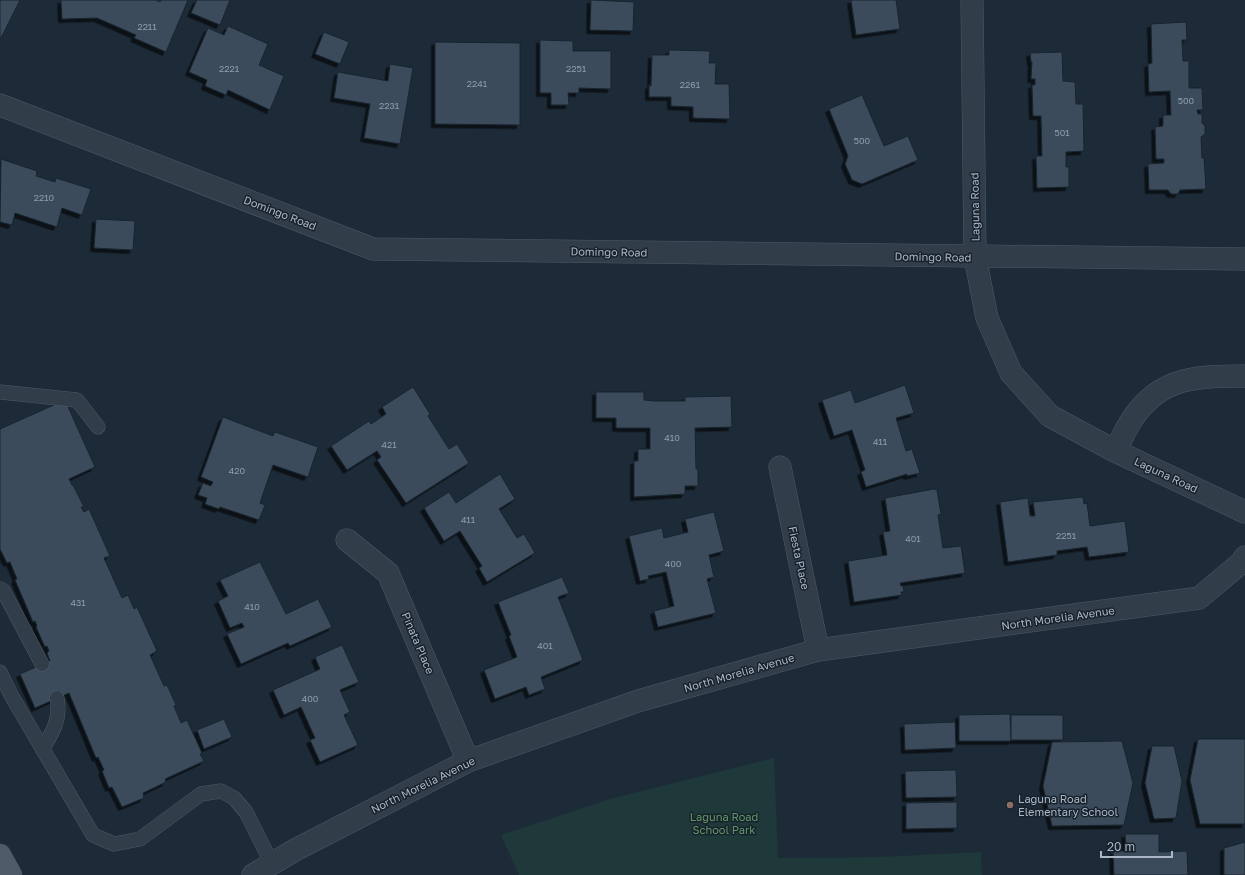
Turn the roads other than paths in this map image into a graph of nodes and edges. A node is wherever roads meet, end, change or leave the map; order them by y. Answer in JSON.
{"nodes":[{"id":1,"x":972,"y":0,"type":"edge"},
{"id":2,"x":0,"y":105,"type":"edge"},
{"id":3,"x":975,"y":257,"type":"junction"},
{"id":4,"x":1245,"y":259,"type":"edge"},
{"id":5,"x":1245,"y":376,"type":"edge"},
{"id":6,"x":0,"y":392,"type":"edge"},
{"id":7,"x":98,"y":427,"type":"dead end"},
{"id":8,"x":1115,"y":451,"type":"junction"},
{"id":9,"x":780,"y":466,"type":"dead end"},
{"id":10,"x":1245,"y":512,"type":"edge"},
{"id":11,"x":347,"y":540,"type":"dead end"},
{"id":12,"x":1245,"y":557,"type":"edge"},
{"id":13,"x":0,"y":589,"type":"edge"},
{"id":14,"x":818,"y":650,"type":"junction"},
{"id":15,"x":42,"y":664,"type":"dead end"},
{"id":16,"x":0,"y":672,"type":"edge"},
{"id":17,"x":57,"y":698,"type":"dead end"},
{"id":18,"x":42,"y":749,"type":"junction"},
{"id":19,"x":468,"y":762,"type":"junction"},
{"id":20,"x":0,"y":855,"type":"edge"},
{"id":21,"x":272,"y":864,"type":"junction"},
{"id":22,"x":11,"y":875,"type":"edge"},
{"id":23,"x":253,"y":875,"type":"edge"}],
"edges":[{"from":1,"to":3,"type":"street","name":"Laguna Road"},
{"from":2,"to":3,"type":"street","name":"Domingo Road"},
{"from":3,"to":4,"type":"street","name":"Domingo Road"},
{"from":3,"to":8,"type":"street","name":"Laguna Road"},
{"from":5,"to":8,"type":"street"},
{"from":6,"to":7,"type":"lane"},
{"from":8,"to":10,"type":"street","name":"Laguna Road"},
{"from":9,"to":14,"type":"street","name":"Fiesta Place"},
{"from":11,"to":19,"type":"street","name":"Pinata Place"},
{"from":12,"to":14,"type":"street","name":"North Morelia Avenue"},
{"from":13,"to":15,"type":"lane"},
{"from":14,"to":19,"type":"street","name":"North Morelia Avenue"},
{"from":16,"to":18,"type":"lane"},
{"from":17,"to":18,"type":"lane"},
{"from":18,"to":21,"type":"lane"},
{"from":19,"to":21,"type":"street","name":"North Morelia Avenue"},
{"from":20,"to":22,"type":"main road"},
{"from":21,"to":23,"type":"street","name":"North Morelia Avenue"}]}
